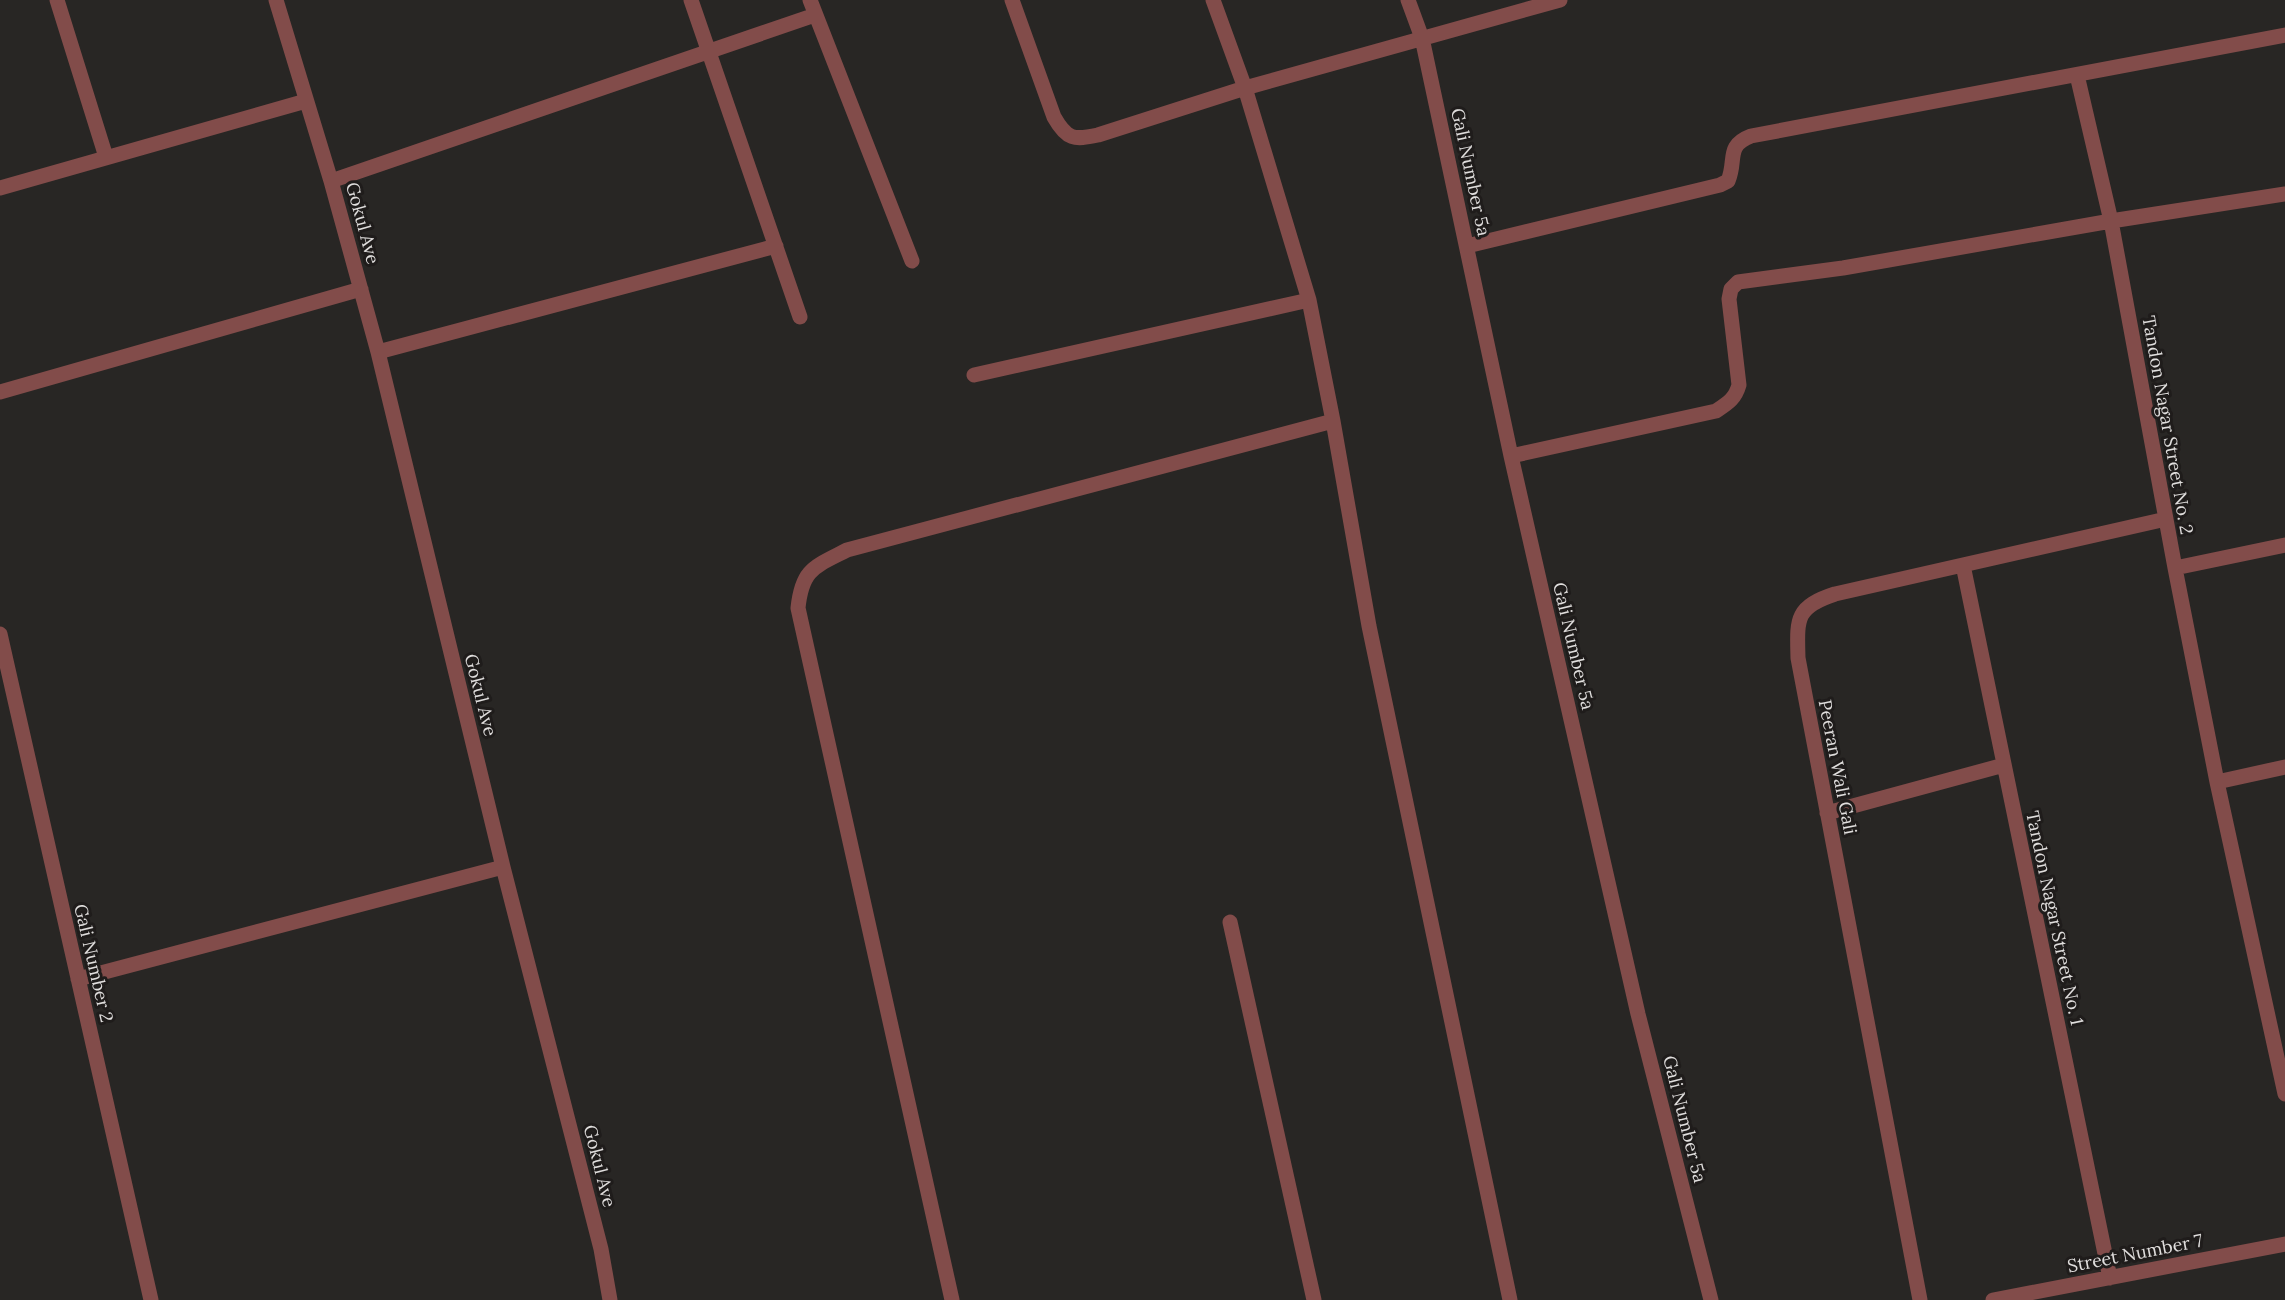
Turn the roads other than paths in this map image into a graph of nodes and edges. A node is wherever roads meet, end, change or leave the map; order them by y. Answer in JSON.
{"nodes":[{"id":1,"x":57,"y":0,"type":"edge"},
{"id":2,"x":276,"y":0,"type":"edge"},
{"id":3,"x":691,"y":0,"type":"edge"},
{"id":4,"x":1012,"y":0,"type":"edge"},
{"id":5,"x":1213,"y":0,"type":"edge"},
{"id":6,"x":1407,"y":0,"type":"edge"},
{"id":7,"x":1560,"y":0,"type":"edge"},
{"id":8,"x":812,"y":7,"type":"edge"},
{"id":9,"x":2285,"y":35,"type":"edge"},
{"id":10,"x":1422,"y":38,"type":"junction"},
{"id":11,"x":707,"y":52,"type":"junction"},
{"id":12,"x":2077,"y":75,"type":"junction"},
{"id":13,"x":1245,"y":88,"type":"junction"},
{"id":14,"x":306,"y":101,"type":"junction"},
{"id":15,"x":106,"y":157,"type":"junction"},
{"id":16,"x":331,"y":181,"type":"junction"},
{"id":17,"x":0,"y":188,"type":"edge"},
{"id":18,"x":2285,"y":194,"type":"edge"},
{"id":19,"x":2111,"y":221,"type":"junction"},
{"id":20,"x":776,"y":246,"type":"junction"},
{"id":21,"x":1467,"y":246,"type":"junction"},
{"id":22,"x":912,"y":261,"type":"dead end"},
{"id":23,"x":361,"y":289,"type":"junction"},
{"id":24,"x":1309,"y":300,"type":"junction"},
{"id":25,"x":800,"y":317,"type":"dead end"},
{"id":26,"x":378,"y":352,"type":"junction"},
{"id":27,"x":974,"y":375,"type":"dead end"},
{"id":28,"x":0,"y":392,"type":"edge"},
{"id":29,"x":1333,"y":421,"type":"junction"},
{"id":30,"x":1511,"y":456,"type":"junction"},
{"id":31,"x":2166,"y":519,"type":"junction"},
{"id":32,"x":2285,"y":545,"type":"edge"},
{"id":33,"x":1963,"y":565,"type":"junction"},
{"id":34,"x":2175,"y":568,"type":"junction"},
{"id":35,"x":0,"y":634,"type":"edge"},
{"id":36,"x":2004,"y":765,"type":"junction"},
{"id":37,"x":2285,"y":767,"type":"edge"},
{"id":38,"x":2217,"y":782,"type":"junction"},
{"id":39,"x":1827,"y":813,"type":"junction"},
{"id":40,"x":503,"y":867,"type":"junction"},
{"id":41,"x":1230,"y":922,"type":"dead end"},
{"id":42,"x":78,"y":979,"type":"junction"},
{"id":43,"x":2285,"y":1094,"type":"edge"},
{"id":44,"x":2285,"y":1244,"type":"edge"},
{"id":45,"x":2110,"y":1278,"type":"junction"},
{"id":46,"x":151,"y":1300,"type":"edge"},
{"id":47,"x":610,"y":1300,"type":"edge"},
{"id":48,"x":952,"y":1300,"type":"edge"},
{"id":49,"x":1314,"y":1300,"type":"edge"},
{"id":50,"x":1510,"y":1300,"type":"edge"},
{"id":51,"x":1711,"y":1300,"type":"edge"},
{"id":52,"x":1920,"y":1300,"type":"edge"},
{"id":53,"x":1993,"y":1300,"type":"edge"}],
"edges":[{"from":1,"to":15,"type":"street"},
{"from":2,"to":14,"type":"street","name":"Gokul Ave"},
{"from":3,"to":11,"type":"street"},
{"from":4,"to":13,"type":"street"},
{"from":5,"to":13,"type":"street"},
{"from":6,"to":10,"type":"street","name":"Gali Number 5a"},
{"from":7,"to":10,"type":"street"},
{"from":8,"to":11,"type":"street"},
{"from":8,"to":22,"type":"street"},
{"from":9,"to":12,"type":"street"},
{"from":10,"to":13,"type":"street"},
{"from":10,"to":21,"type":"street","name":"Gali Number 5a"},
{"from":11,"to":16,"type":"street"},
{"from":11,"to":20,"type":"street"},
{"from":12,"to":19,"type":"street","name":"Tandon Nagar Street No. 2"},
{"from":12,"to":21,"type":"street"},
{"from":13,"to":24,"type":"street"},
{"from":14,"to":15,"type":"street"},
{"from":14,"to":16,"type":"street","name":"Gokul Ave"},
{"from":15,"to":17,"type":"street"},
{"from":16,"to":23,"type":"street","name":"Gokul Ave"},
{"from":18,"to":19,"type":"street"},
{"from":19,"to":30,"type":"street"},
{"from":19,"to":31,"type":"street","name":"Tandon Nagar Street No. 2"},
{"from":20,"to":25,"type":"street"},
{"from":20,"to":26,"type":"street"},
{"from":21,"to":30,"type":"street","name":"Gali Number 5a"},
{"from":23,"to":26,"type":"street","name":"Gokul Ave"},
{"from":23,"to":28,"type":"street"},
{"from":24,"to":27,"type":"street"},
{"from":24,"to":29,"type":"street"},
{"from":26,"to":40,"type":"street","name":"Gokul Ave"},
{"from":29,"to":48,"type":"street"},
{"from":29,"to":50,"type":"street"},
{"from":30,"to":51,"type":"street","name":"Gali Number 5a"},
{"from":31,"to":33,"type":"street","name":"Peeran Wali Gali"},
{"from":31,"to":34,"type":"street","name":"Tandon Nagar Street No. 2"},
{"from":32,"to":34,"type":"street"},
{"from":33,"to":36,"type":"street","name":"Tandon Nagar Street No. 1"},
{"from":33,"to":39,"type":"street","name":"Peeran Wali Gali"},
{"from":34,"to":38,"type":"street","name":"Tandon Nagar Street No. 2"},
{"from":35,"to":42,"type":"street","name":"Gali Number 2"},
{"from":36,"to":39,"type":"street"},
{"from":36,"to":45,"type":"street","name":"Tandon Nagar Street No. 1"},
{"from":37,"to":38,"type":"street"},
{"from":38,"to":43,"type":"street","name":"Tandon Nagar Street No. 2"},
{"from":39,"to":52,"type":"street","name":"Peeran Wali Gali"},
{"from":40,"to":42,"type":"street"},
{"from":40,"to":47,"type":"street","name":"Gokul Ave"},
{"from":41,"to":49,"type":"street"},
{"from":42,"to":46,"type":"street","name":"Gali Number 2"},
{"from":44,"to":45,"type":"street","name":"Street Number 7"},
{"from":45,"to":53,"type":"street","name":"Street Number 7"}]}
